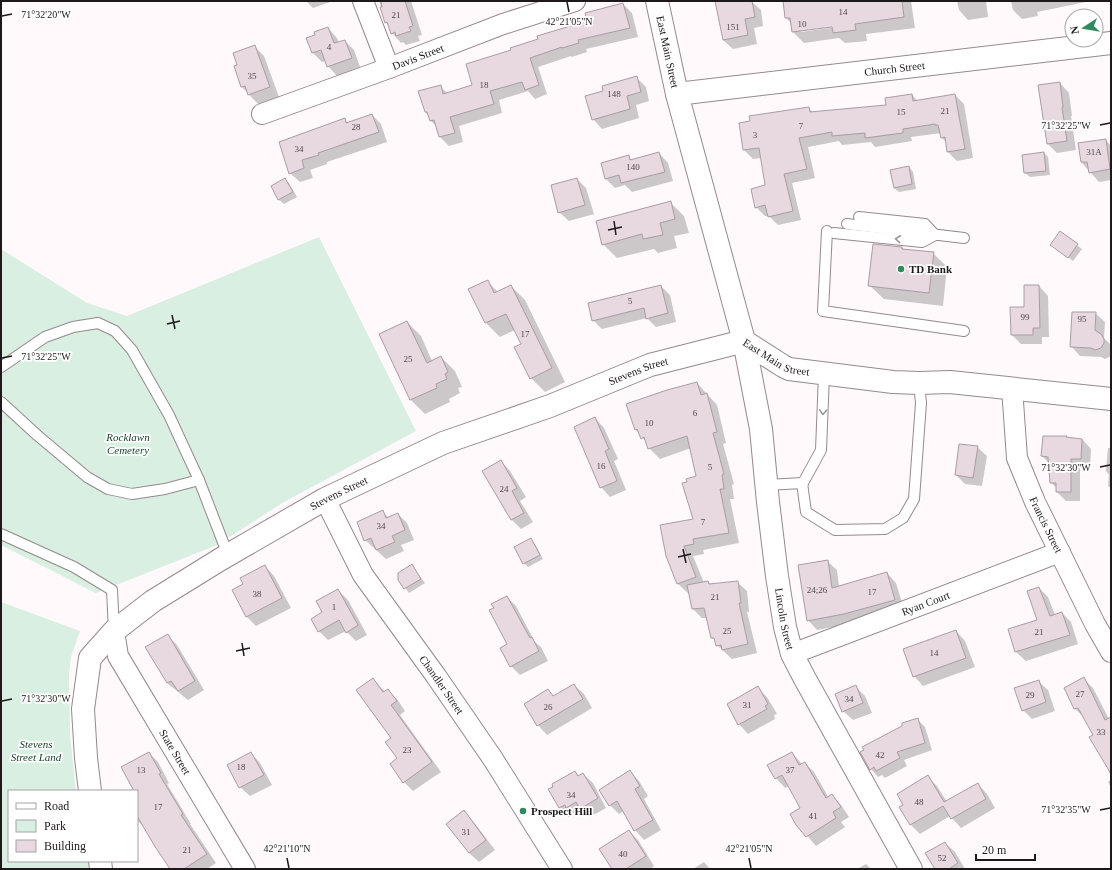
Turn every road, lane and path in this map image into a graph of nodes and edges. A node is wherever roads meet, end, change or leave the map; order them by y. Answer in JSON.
{"nodes":[{"id":1,"x":363,"y":1,"type":"edge"},
{"id":2,"x":575,"y":1,"type":"edge"},
{"id":3,"x":657,"y":1,"type":"edge"},
{"id":4,"x":1111,"y":43,"type":"edge"},
{"id":5,"x":389,"y":68,"type":"junction"},
{"id":6,"x":677,"y":94,"type":"junction"},
{"id":7,"x":262,"y":114,"type":"dead end"},
{"id":8,"x":859,"y":216,"type":"dead end"},
{"id":9,"x":847,"y":224,"type":"dead end"},
{"id":10,"x":935,"y":235,"type":"junction"},
{"id":11,"x":964,"y":238,"type":"dead end"},
{"id":12,"x":964,"y":331,"type":"dead end"},
{"id":13,"x":744,"y":341,"type":"junction"},
{"id":14,"x":1,"y":367,"type":"edge"},
{"id":15,"x":824,"y":374,"type":"junction"},
{"id":16,"x":920,"y":383,"type":"junction"},
{"id":17,"x":1012,"y":388,"type":"junction"},
{"id":18,"x":1111,"y":399,"type":"edge"},
{"id":19,"x":1,"y":402,"type":"edge"},
{"id":20,"x":199,"y":480,"type":"junction"},
{"id":21,"x":802,"y":483,"type":"junction"},
{"id":22,"x":766,"y":485,"type":"junction"},
{"id":23,"x":325,"y":500,"type":"junction"},
{"id":24,"x":1,"y":534,"type":"edge"},
{"id":25,"x":1060,"y":552,"type":"junction"},
{"id":26,"x":228,"y":554,"type":"junction"},
{"id":27,"x":114,"y":631,"type":"junction"},
{"id":28,"x":1111,"y":652,"type":"edge"},
{"id":29,"x":792,"y":654,"type":"junction"},
{"id":30,"x":90,"y":790,"type":"edge"},
{"id":31,"x":245,"y":869,"type":"edge"},
{"id":32,"x":562,"y":869,"type":"edge"},
{"id":33,"x":911,"y":869,"type":"edge"}],
"edges":[{"from":1,"to":5,"type":"street"},
{"from":2,"to":5,"type":"street","name":"Davis Street"},
{"from":3,"to":6,"type":"street","name":"East Main Street"},
{"from":4,"to":6,"type":"street","name":"Church Street"},
{"from":5,"to":7,"type":"street","name":"Davis Street"},
{"from":6,"to":13,"type":"street","name":"East Main Street"},
{"from":8,"to":10,"type":"lane"},
{"from":9,"to":10,"type":"lane"},
{"from":10,"to":11,"type":"lane"},
{"from":10,"to":12,"type":"lane","one_way":true},
{"from":13,"to":15,"type":"street","name":"East Main Street"},
{"from":13,"to":22,"type":"street","name":"Lincoln Street"},
{"from":13,"to":23,"type":"street","name":"Stevens Street"},
{"from":14,"to":20,"type":"lane"},
{"from":15,"to":16,"type":"street","name":"East Main Street"},
{"from":15,"to":21,"type":"lane","one_way":true},
{"from":16,"to":17,"type":"street","name":"East Main Street"},
{"from":16,"to":21,"type":"lane"},
{"from":17,"to":18,"type":"street","name":"East Main Street"},
{"from":17,"to":25,"type":"street","name":"Francis Street"},
{"from":19,"to":20,"type":"lane"},
{"from":20,"to":26,"type":"lane"},
{"from":21,"to":22,"type":"lane"},
{"from":22,"to":29,"type":"street","name":"Lincoln Street"},
{"from":23,"to":26,"type":"street","name":"Stevens Street"},
{"from":23,"to":32,"type":"street","name":"Chandler Street"},
{"from":24,"to":27,"type":"lane"},
{"from":25,"to":28,"type":"street","name":"Francis Street"},
{"from":25,"to":29,"type":"street","name":"Ryan Court"},
{"from":26,"to":27,"type":"street","name":"Stevens Street"},
{"from":27,"to":30,"type":"street","name":"Stevens Street"},
{"from":27,"to":31,"type":"street","name":"State Street"},
{"from":29,"to":33,"type":"street","name":"Lincoln Street"}]}
